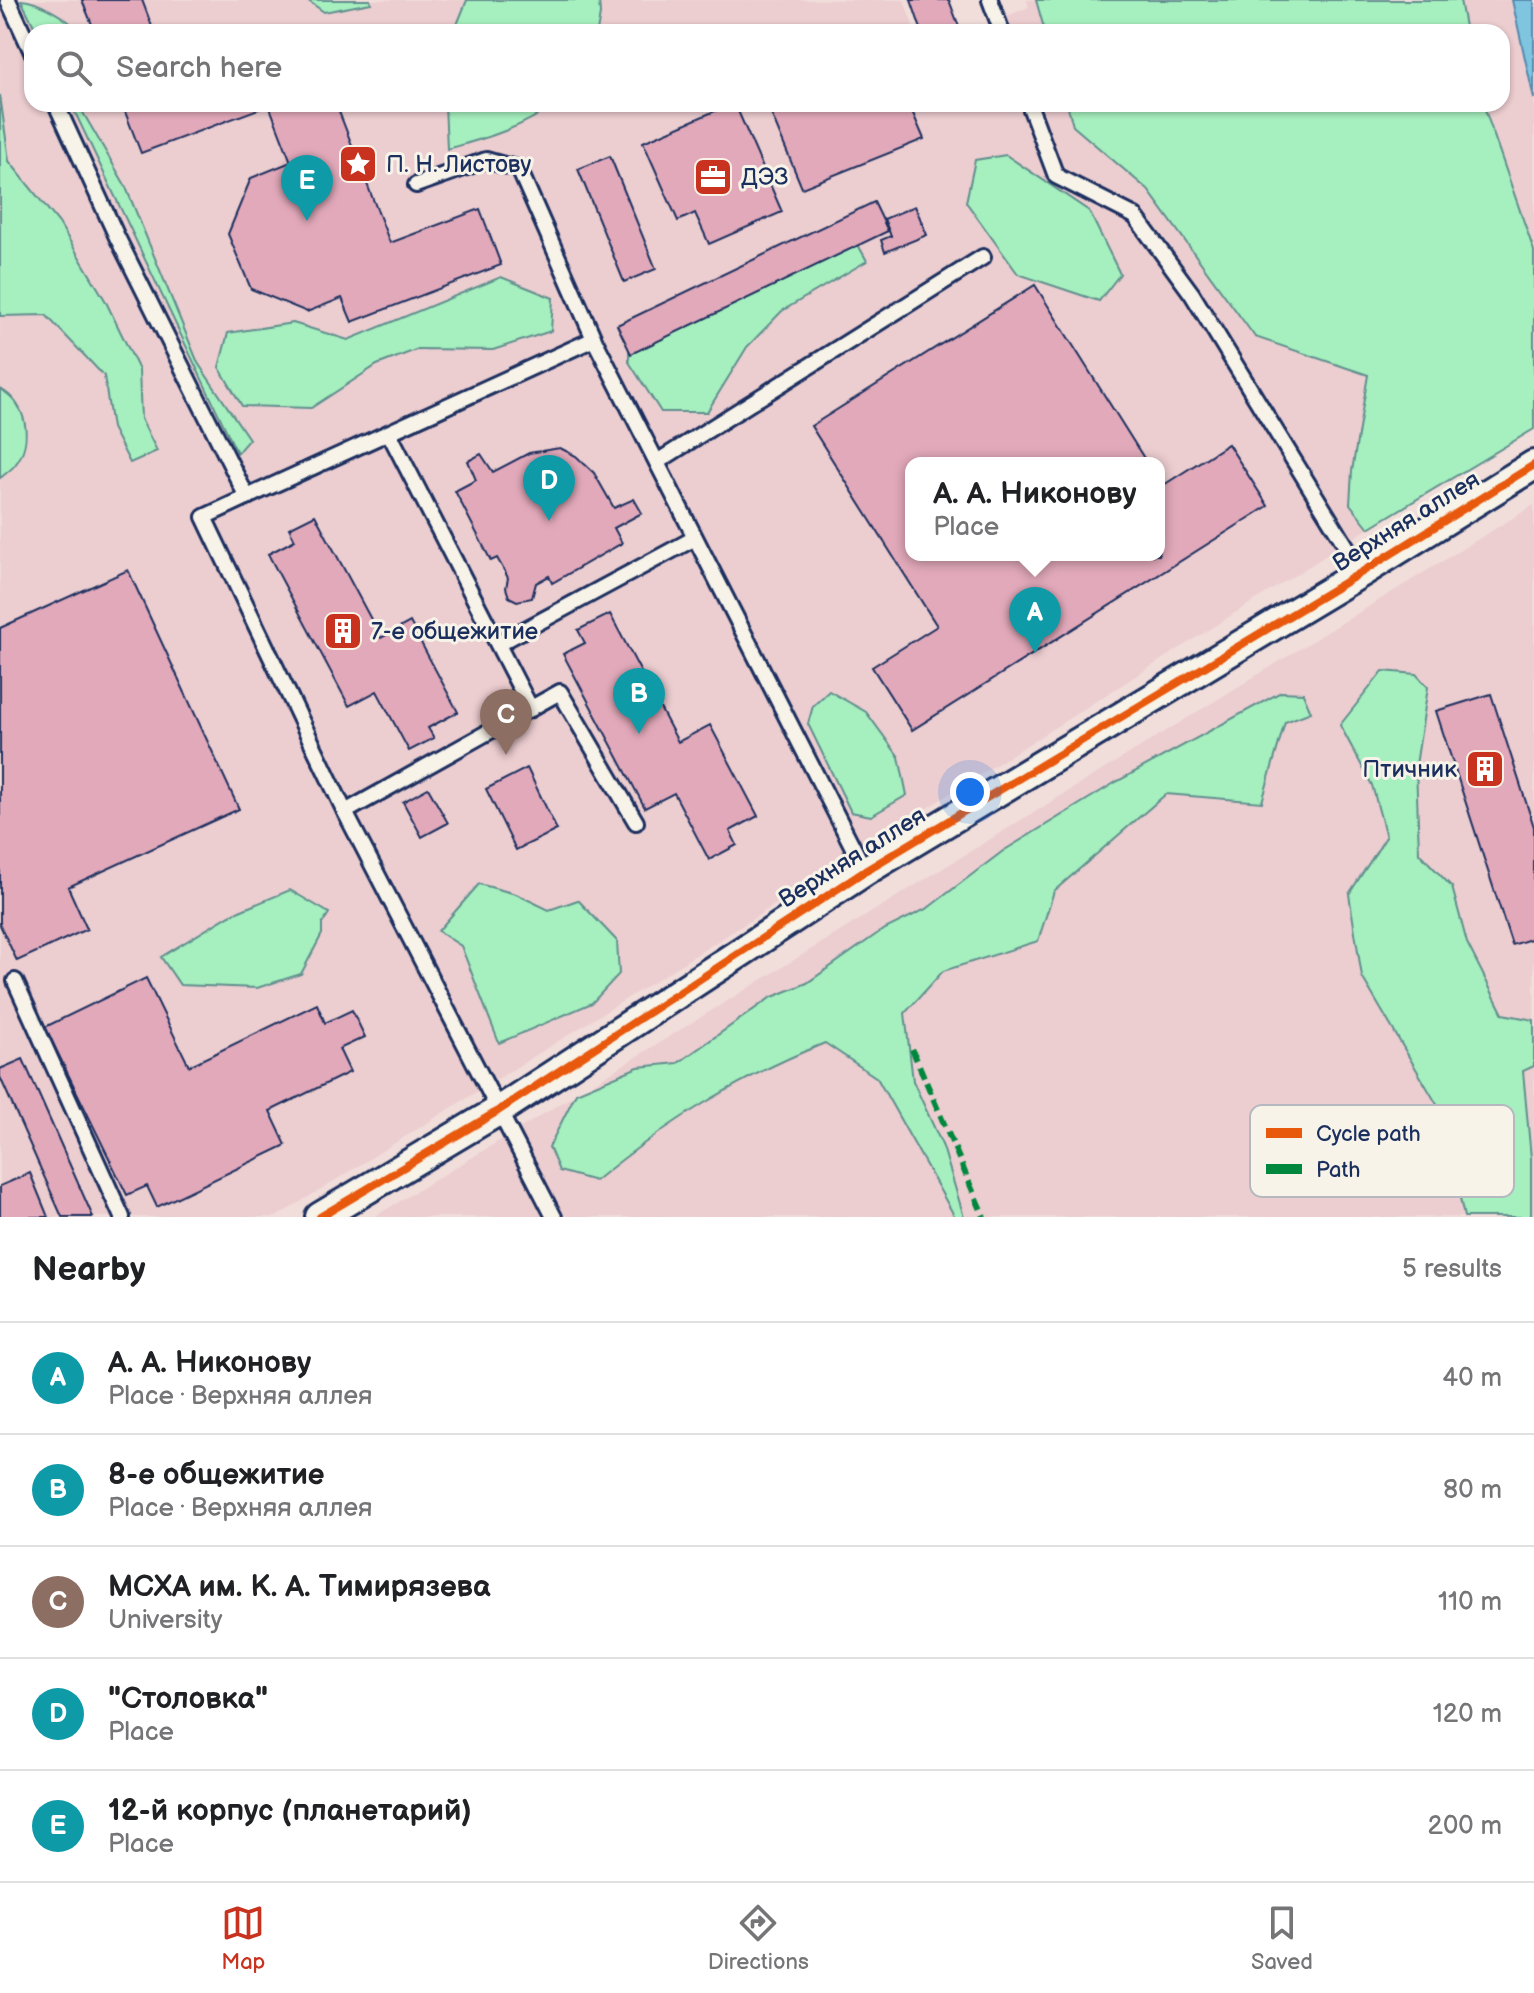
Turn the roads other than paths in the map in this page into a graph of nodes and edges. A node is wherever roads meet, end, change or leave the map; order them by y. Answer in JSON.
{"nodes":[{"id":1,"x":4,"y":0,"type":"edge"},
{"id":2,"x":990,"y":0,"type":"edge"},
{"id":3,"x":999,"y":24,"type":"edge"},
{"id":4,"x":24,"y":37,"type":"edge"},
{"id":5,"x":60,"y":112,"type":"edge"},
{"id":6,"x":1032,"y":112,"type":"edge"},
{"id":7,"x":416,"y":185,"type":"dead end"},
{"id":8,"x":983,"y":257,"type":"dead end"},
{"id":9,"x":594,"y":339,"type":"junction"},
{"id":10,"x":389,"y":433,"type":"junction"},
{"id":11,"x":657,"y":462,"type":"junction"},
{"id":12,"x":1534,"y":465,"type":"edge"},
{"id":13,"x":247,"y":497,"type":"junction"},
{"id":14,"x":695,"y":538,"type":"junction"},
{"id":15,"x":1362,"y":572,"type":"junction"},
{"id":16,"x":498,"y":644,"type":"junction"},
{"id":17,"x":531,"y":709,"type":"junction"},
{"id":18,"x":345,"y":812,"type":"junction"},
{"id":19,"x":636,"y":822,"type":"dead end"},
{"id":20,"x":865,"y":871,"type":"junction"},
{"id":21,"x":15,"y":981,"type":"dead end"},
{"id":22,"x":498,"y":1111,"type":"junction"},
{"id":23,"x":122,"y":1217,"type":"edge"},
{"id":24,"x":320,"y":1217,"type":"edge"},
{"id":25,"x":554,"y":1217,"type":"edge"}],
"edges":[{"from":1,"to":4,"type":"lane"},
{"from":2,"to":3,"type":"lane"},
{"from":5,"to":13,"type":"lane"},
{"from":6,"to":15,"type":"lane"},
{"from":7,"to":9,"type":"lane"},
{"from":8,"to":11,"type":"lane"},
{"from":9,"to":10,"type":"lane"},
{"from":9,"to":11,"type":"lane"},
{"from":10,"to":13,"type":"lane"},
{"from":10,"to":16,"type":"lane"},
{"from":11,"to":14,"type":"lane"},
{"from":12,"to":15,"type":"street","name":"Верхняя аллея"},
{"from":13,"to":18,"type":"lane"},
{"from":14,"to":16,"type":"lane"},
{"from":14,"to":20,"type":"lane"},
{"from":15,"to":20,"type":"street","name":"Верхняя аллея"},
{"from":16,"to":17,"type":"lane"},
{"from":17,"to":18,"type":"lane"},
{"from":17,"to":19,"type":"lane"},
{"from":18,"to":22,"type":"lane"},
{"from":20,"to":22,"type":"street","name":"Верхняя аллея"},
{"from":21,"to":23,"type":"lane"},
{"from":22,"to":24,"type":"street","name":"Верхняя аллея"},
{"from":22,"to":25,"type":"lane"}]}
